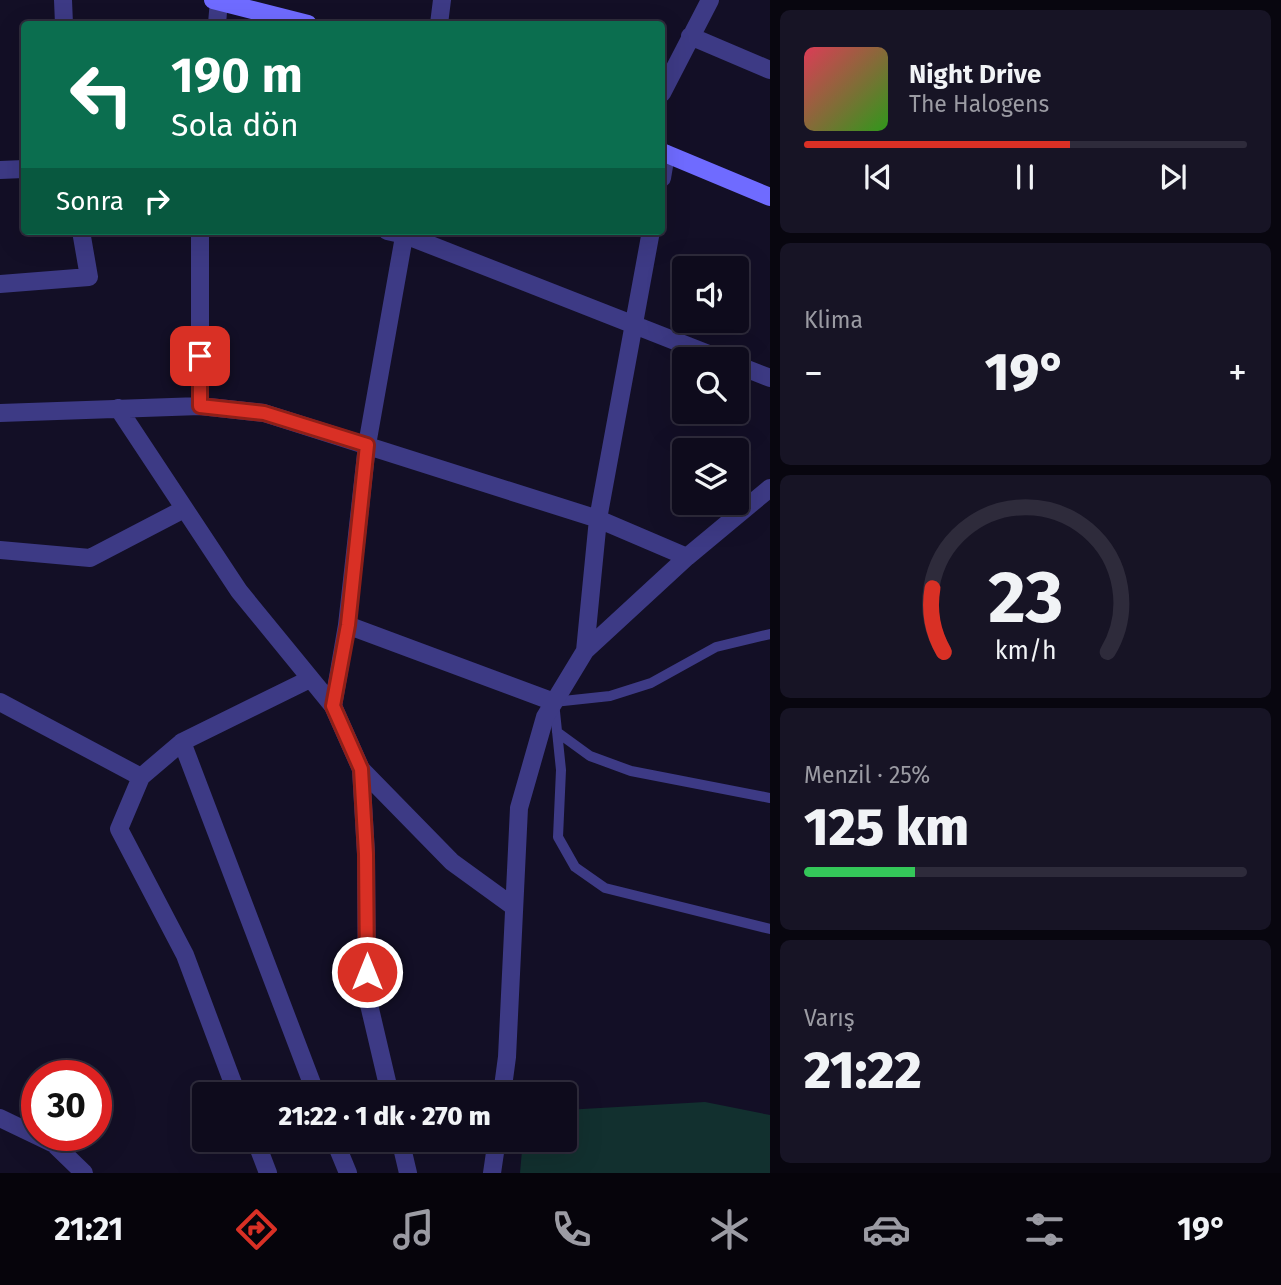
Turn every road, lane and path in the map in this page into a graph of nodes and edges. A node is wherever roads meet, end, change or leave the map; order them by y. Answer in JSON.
{"nodes":[{"id":1,"x":63,"y":0,"type":"edge"},
{"id":2,"x":442,"y":0,"type":"edge"},
{"id":3,"x":710,"y":0,"type":"edge"},
{"id":4,"x":217,"y":1,"type":"edge"},
{"id":5,"x":64,"y":21,"type":"edge"},
{"id":6,"x":217,"y":21,"type":"edge"},
{"id":7,"x":296,"y":21,"type":"edge"},
{"id":8,"x":439,"y":21,"type":"edge"},
{"id":9,"x":690,"y":36,"type":"junction"},
{"id":10,"x":770,"y":70,"type":"edge"},
{"id":11,"x":665,"y":87,"type":"edge"},
{"id":12,"x":665,"y":153,"type":"edge"},
{"id":13,"x":21,"y":169,"type":"edge"},
{"id":14,"x":0,"y":170,"type":"edge"},
{"id":15,"x":770,"y":197,"type":"edge"},
{"id":16,"x":82,"y":235,"type":"edge"},
{"id":17,"x":201,"y":235,"type":"edge"},
{"id":18,"x":399,"y":235,"type":"edge"},
{"id":19,"x":407,"y":235,"type":"edge"},
{"id":20,"x":650,"y":235,"type":"edge"},
{"id":21,"x":0,"y":284,"type":"edge"},
{"id":22,"x":632,"y":324,"type":"junction"},
{"id":23,"x":691,"y":347,"type":"edge"},
{"id":24,"x":749,"y":370,"type":"edge"},
{"id":25,"x":770,"y":378,"type":"edge"},
{"id":26,"x":200,"y":406,"type":"junction"},
{"id":27,"x":118,"y":408,"type":"junction"},
{"id":28,"x":0,"y":413,"type":"edge"},
{"id":29,"x":367,"y":445,"type":"junction"},
{"id":30,"x":768,"y":491,"type":"edge"},
{"id":31,"x":184,"y":509,"type":"junction"},
{"id":32,"x":598,"y":519,"type":"junction"},
{"id":33,"x":0,"y":550,"type":"edge"},
{"id":34,"x":687,"y":558,"type":"junction"},
{"id":35,"x":348,"y":625,"type":"junction"},
{"id":36,"x":770,"y":634,"type":"edge"},
{"id":37,"x":584,"y":651,"type":"junction"},
{"id":38,"x":310,"y":679,"type":"junction"},
{"id":39,"x":0,"y":702,"type":"edge"},
{"id":40,"x":554,"y":702,"type":"junction"},
{"id":41,"x":333,"y":706,"type":"junction"},
{"id":42,"x":557,"y":732,"type":"junction"},
{"id":43,"x":182,"y":742,"type":"junction"},
{"id":44,"x":361,"y":769,"type":"junction"},
{"id":45,"x":141,"y":777,"type":"junction"},
{"id":46,"x":770,"y":798,"type":"edge"},
{"id":47,"x":514,"y":907,"type":"junction"},
{"id":48,"x":770,"y":929,"type":"edge"},
{"id":49,"x":233,"y":1082,"type":"edge"},
{"id":50,"x":311,"y":1082,"type":"edge"},
{"id":51,"x":387,"y":1082,"type":"edge"},
{"id":52,"x":504,"y":1082,"type":"edge"},
{"id":53,"x":0,"y":1118,"type":"edge"},
{"id":54,"x":260,"y":1152,"type":"edge"},
{"id":55,"x":339,"y":1152,"type":"edge"},
{"id":56,"x":403,"y":1152,"type":"edge"},
{"id":57,"x":495,"y":1152,"type":"edge"},
{"id":58,"x":84,"y":1173,"type":"edge"},
{"id":59,"x":268,"y":1173,"type":"edge"},
{"id":60,"x":348,"y":1173,"type":"edge"},
{"id":61,"x":408,"y":1173,"type":"edge"},
{"id":62,"x":492,"y":1173,"type":"edge"}],
"edges":[{"from":1,"to":5,"type":"street"},
{"from":2,"to":8,"type":"street"},
{"from":3,"to":9,"type":"street"},
{"from":4,"to":6,"type":"street"},
{"from":4,"to":7,"type":"main road"},
{"from":9,"to":10,"type":"street"},
{"from":9,"to":11,"type":"street"},
{"from":12,"to":15,"type":"main road"},
{"from":13,"to":14,"type":"street"},
{"from":16,"to":21,"type":"street"},
{"from":17,"to":26,"type":"street"},
{"from":18,"to":29,"type":"street"},
{"from":19,"to":22,"type":"street"},
{"from":20,"to":22,"type":"street"},
{"from":22,"to":23,"type":"street"},
{"from":22,"to":32,"type":"street"},
{"from":24,"to":25,"type":"street"},
{"from":26,"to":27,"type":"street"},
{"from":26,"to":29,"type":"street"},
{"from":27,"to":28,"type":"street"},
{"from":27,"to":31,"type":"street"},
{"from":29,"to":32,"type":"street"},
{"from":29,"to":35,"type":"street"},
{"from":30,"to":34,"type":"street"},
{"from":31,"to":33,"type":"street"},
{"from":31,"to":38,"type":"street"},
{"from":32,"to":34,"type":"street"},
{"from":32,"to":37,"type":"street"},
{"from":34,"to":37,"type":"street"},
{"from":35,"to":40,"type":"street"},
{"from":35,"to":41,"type":"street"},
{"from":36,"to":40,"type":"lane"},
{"from":37,"to":40,"type":"street"},
{"from":38,"to":41,"type":"street"},
{"from":38,"to":43,"type":"street"},
{"from":39,"to":45,"type":"street"},
{"from":40,"to":42,"type":"lane"},
{"from":40,"to":47,"type":"street"},
{"from":41,"to":44,"type":"street"},
{"from":42,"to":46,"type":"lane"},
{"from":42,"to":48,"type":"lane"},
{"from":43,"to":45,"type":"street"},
{"from":43,"to":50,"type":"street"},
{"from":44,"to":47,"type":"street"},
{"from":44,"to":51,"type":"street"},
{"from":45,"to":49,"type":"street"},
{"from":47,"to":52,"type":"street"},
{"from":53,"to":58,"type":"street"},
{"from":54,"to":59,"type":"street"},
{"from":55,"to":60,"type":"street"},
{"from":56,"to":61,"type":"street"},
{"from":57,"to":62,"type":"street"}]}
